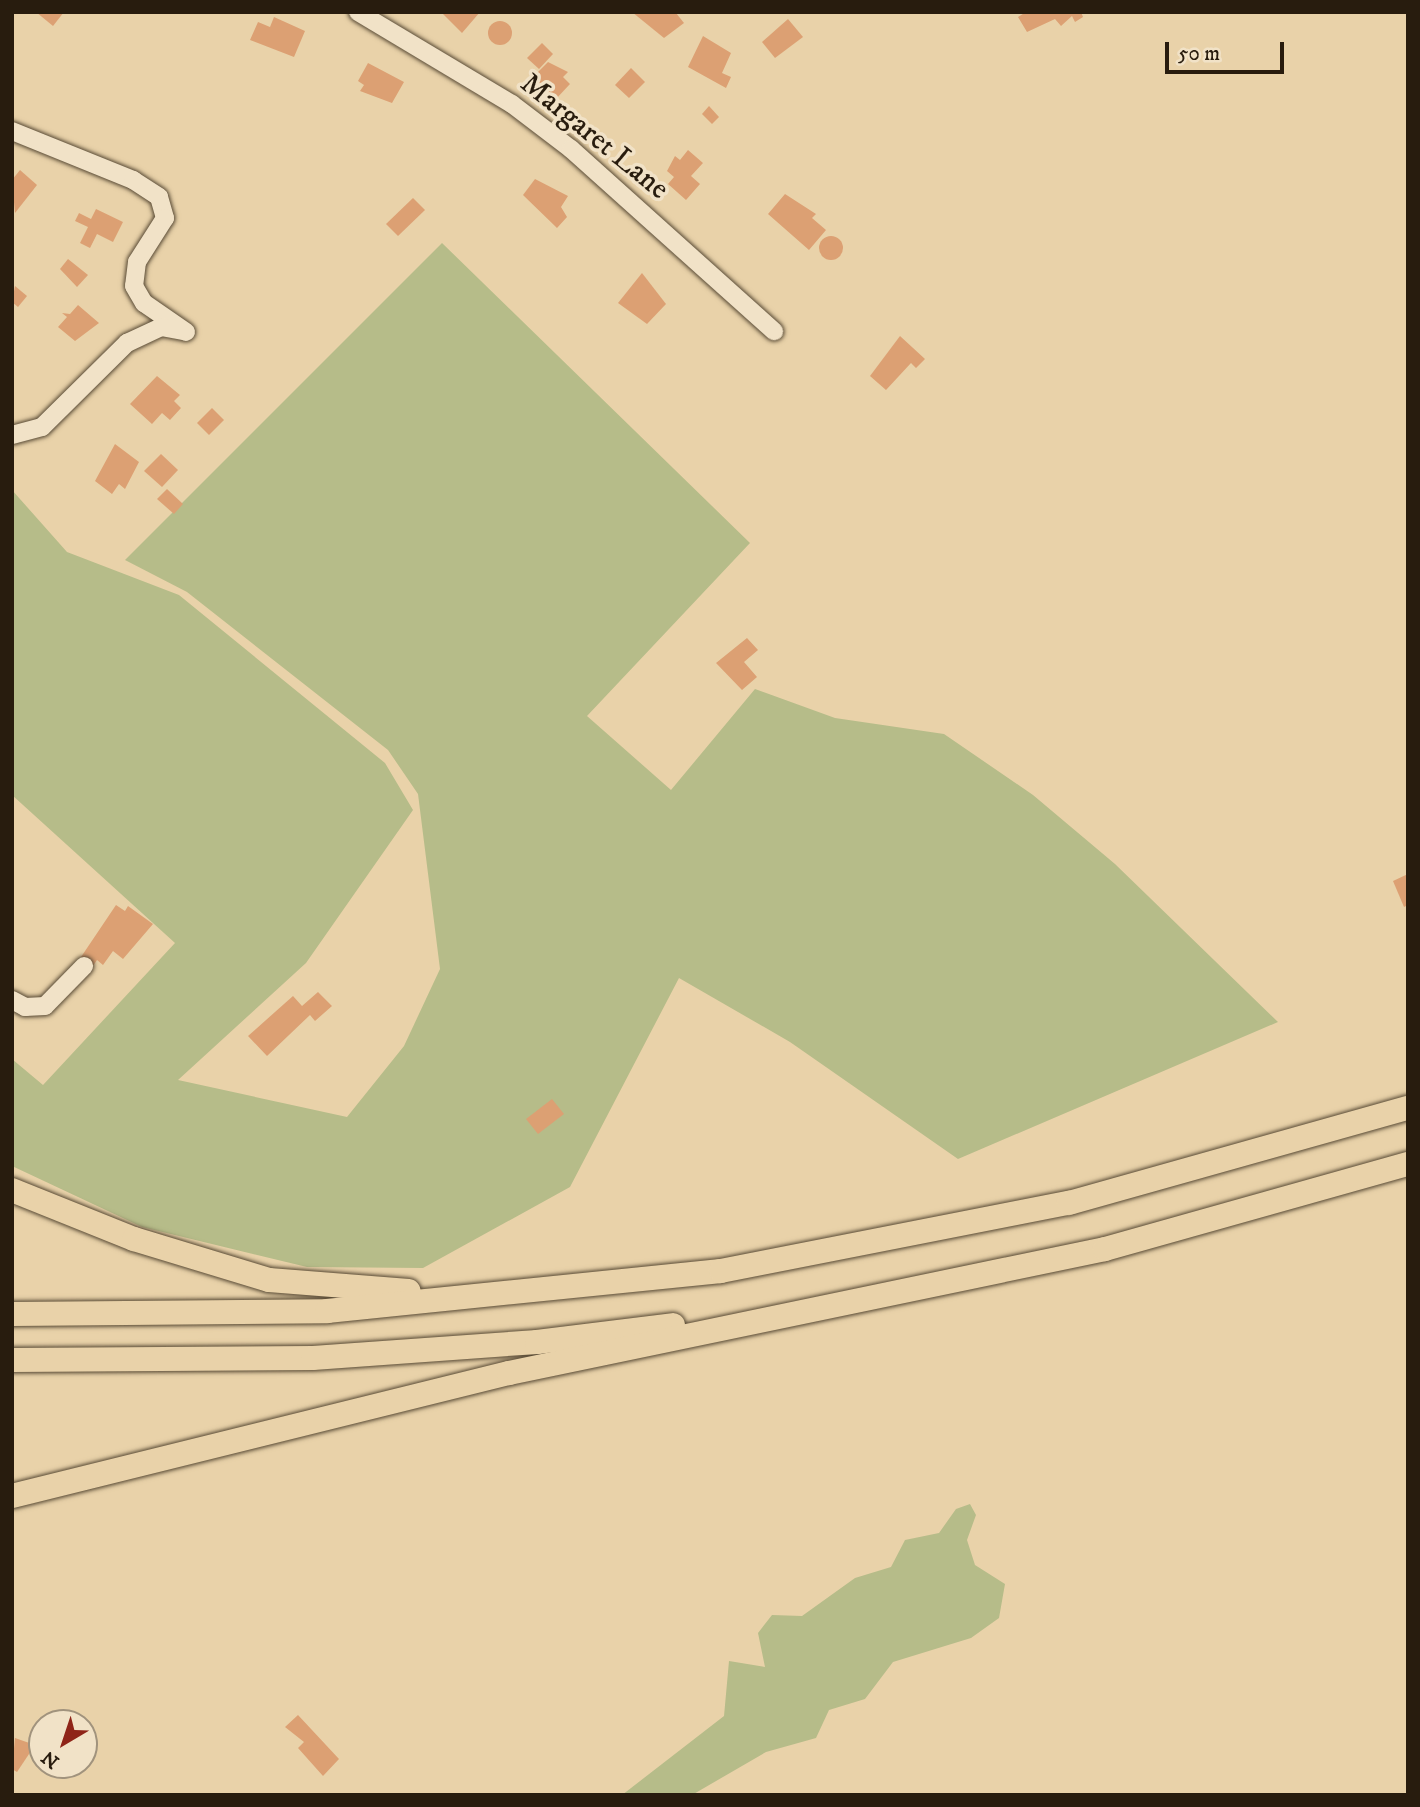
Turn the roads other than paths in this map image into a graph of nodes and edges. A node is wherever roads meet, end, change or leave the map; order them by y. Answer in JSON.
{"nodes":[{"id":1,"x":358,"y":12,"type":"edge"},
{"id":2,"x":12,"y":131,"type":"edge"},
{"id":3,"x":774,"y":331,"type":"dead end"},
{"id":4,"x":12,"y":435,"type":"edge"},
{"id":5,"x":84,"y":966,"type":"dead end"},
{"id":6,"x":12,"y":1000,"type":"edge"},
{"id":7,"x":1408,"y":1108,"type":"edge"},
{"id":8,"x":1408,"y":1164,"type":"edge"},
{"id":9,"x":12,"y":1190,"type":"edge"},
{"id":10,"x":721,"y":1270,"type":"junction"},
{"id":11,"x":906,"y":1291,"type":"junction"},
{"id":12,"x":12,"y":1314,"type":"edge"},
{"id":13,"x":12,"y":1360,"type":"edge"},
{"id":14,"x":12,"y":1496,"type":"edge"}],
"edges":[{"from":1,"to":3,"type":"street","name":"Margaret Lane"},
{"from":2,"to":4,"type":"street"},
{"from":5,"to":6,"type":"street"},
{"from":7,"to":10,"type":"highway"},
{"from":8,"to":11,"type":"highway"},
{"from":9,"to":10,"type":"highway"},
{"from":10,"to":12,"type":"highway"},
{"from":11,"to":13,"type":"highway"},
{"from":11,"to":14,"type":"highway"}]}
